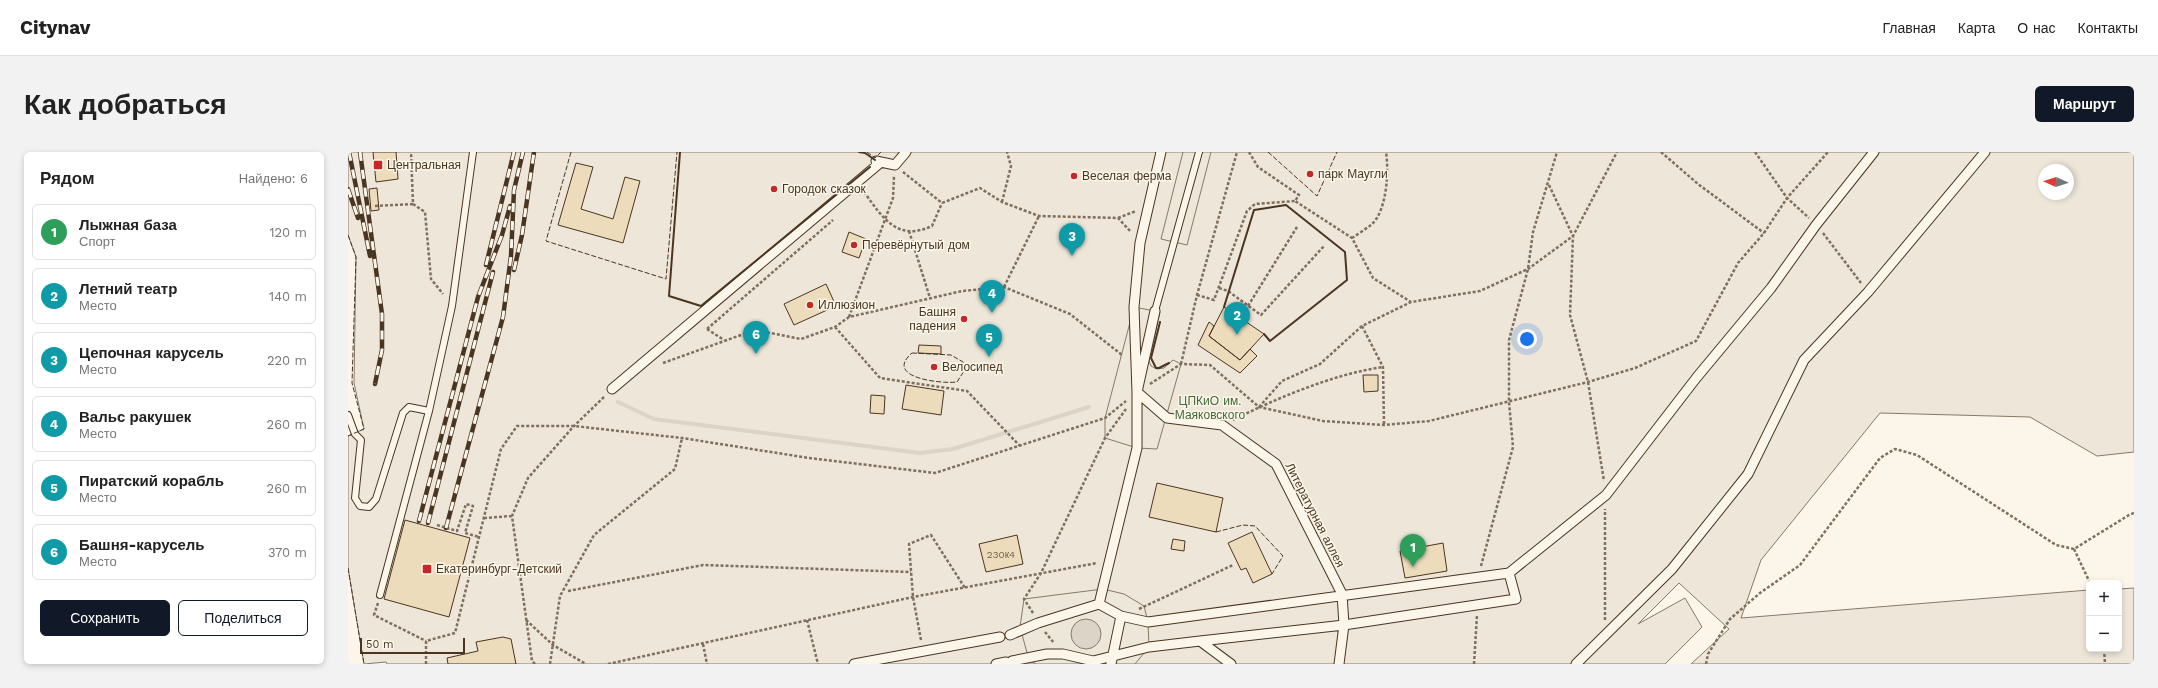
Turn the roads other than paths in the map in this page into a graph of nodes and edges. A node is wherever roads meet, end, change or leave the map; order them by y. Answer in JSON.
{"nodes":[{"id":1,"x":473,"y":152,"type":"edge"},
{"id":2,"x":906,"y":152,"type":"edge"},
{"id":3,"x":1161,"y":152,"type":"edge"},
{"id":4,"x":1199,"y":152,"type":"edge"},
{"id":5,"x":1874,"y":152,"type":"edge"},
{"id":6,"x":1985,"y":152,"type":"edge"},
{"id":7,"x":1155,"y":310,"type":"joint"},
{"id":8,"x":612,"y":389,"type":"road end"},
{"id":9,"x":1137,"y":392,"type":"junction"},
{"id":10,"x":429,"y":411,"type":"junction"},
{"id":11,"x":348,"y":415,"type":"edge"},
{"id":12,"x":1509,"y":572,"type":"junction"},
{"id":13,"x":1342,"y":594,"type":"junction"},
{"id":14,"x":380,"y":595,"type":"road end"},
{"id":15,"x":1099,"y":604,"type":"junction"},
{"id":16,"x":1121,"y":616,"type":"junction"},
{"id":17,"x":1344,"y":624,"type":"junction"},
{"id":18,"x":1010,"y":635,"type":"dead end"},
{"id":19,"x":1000,"y":637,"type":"dead end"},
{"id":20,"x":1200,"y":640,"type":"junction"},
{"id":21,"x":1063,"y":654,"type":"junction"},
{"id":22,"x":1112,"y":660,"type":"edge"},
{"id":23,"x":854,"y":664,"type":"edge"},
{"id":24,"x":996,"y":664,"type":"edge"},
{"id":25,"x":1064,"y":664,"type":"edge"},
{"id":26,"x":1231,"y":664,"type":"edge"},
{"id":27,"x":1339,"y":664,"type":"edge"},
{"id":28,"x":1576,"y":664,"type":"edge"}],
"edges":[{"from":1,"to":10,"type":"lane"},
{"from":2,"to":8,"type":"street"},
{"from":3,"to":9,"type":"street"},
{"from":4,"to":7,"type":"lane"},
{"from":5,"to":12,"type":"street"},
{"from":6,"to":28,"type":"street"},
{"from":7,"to":9,"type":"street"},
{"from":9,"to":13,"type":"street","name":"Литературная аллея"},
{"from":9,"to":15,"type":"street"},
{"from":10,"to":11,"type":"lane"},
{"from":10,"to":14,"type":"lane"},
{"from":12,"to":13,"type":"street"},
{"from":12,"to":17,"type":"street"},
{"from":13,"to":16,"type":"street"},
{"from":13,"to":17,"type":"street","name":"Литературная аллея"},
{"from":15,"to":16,"type":"street"},
{"from":15,"to":18,"type":"street"},
{"from":16,"to":22,"type":"street"},
{"from":17,"to":20,"type":"street"},
{"from":17,"to":27,"type":"street","name":"Литературная аллея"},
{"from":19,"to":23,"type":"street"},
{"from":20,"to":22,"type":"street"},
{"from":20,"to":26,"type":"street"},
{"from":21,"to":22,"type":"street"},
{"from":21,"to":24,"type":"street"},
{"from":21,"to":25,"type":"street"}]}
